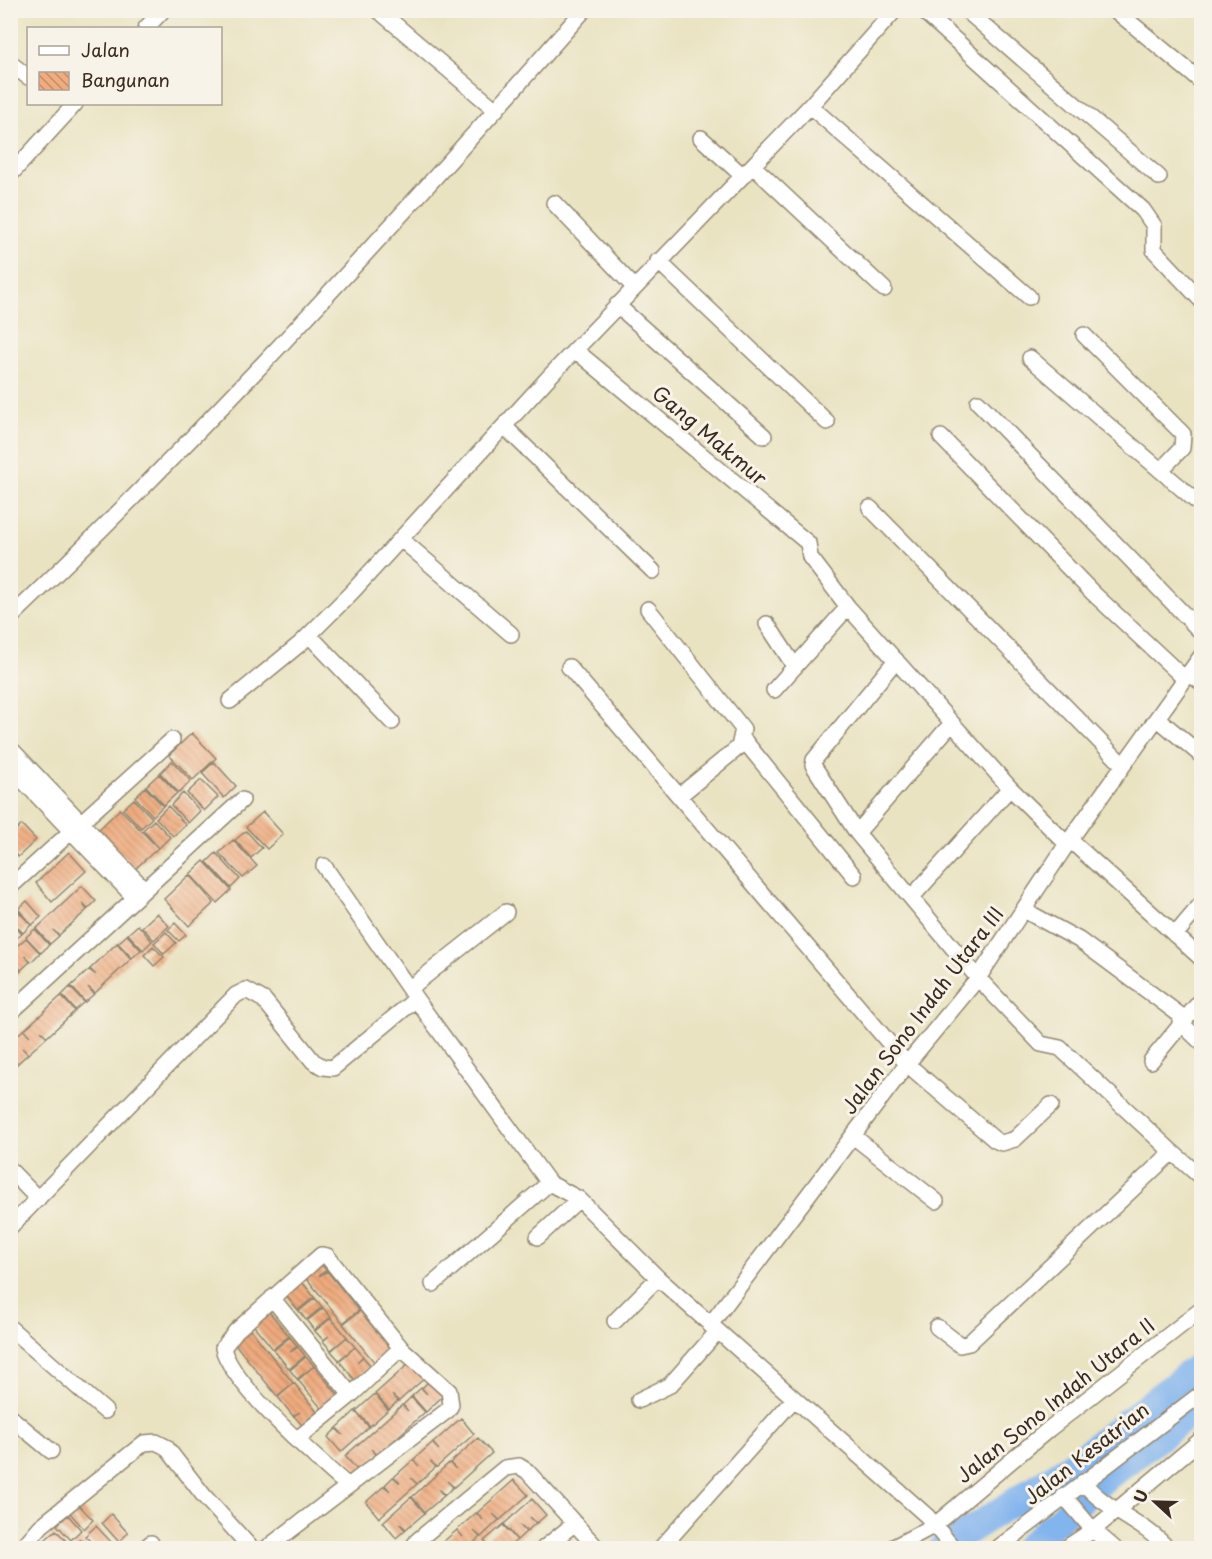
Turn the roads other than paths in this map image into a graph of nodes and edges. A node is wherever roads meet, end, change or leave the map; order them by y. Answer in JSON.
{"nodes":[{"id":1,"x":163,"y":10,"type":"edge"},
{"id":2,"x":378,"y":10,"type":"edge"},
{"id":3,"x":584,"y":10,"type":"edge"},
{"id":4,"x":895,"y":10,"type":"edge"},
{"id":5,"x":922,"y":10,"type":"edge"},
{"id":6,"x":966,"y":10,"type":"edge"},
{"id":7,"x":1115,"y":10,"type":"edge"},
{"id":8,"x":147,"y":27,"type":"edge"},
{"id":9,"x":10,"y":63,"type":"edge"},
{"id":10,"x":27,"y":77,"type":"edge"},
{"id":11,"x":1202,"y":82,"type":"edge"},
{"id":12,"x":67,"y":106,"type":"edge"},
{"id":13,"x":810,"y":106,"type":"junction"},
{"id":14,"x":496,"y":110,"type":"junction"},
{"id":15,"x":701,"y":138,"type":"dead end"},
{"id":16,"x":748,"y":171,"type":"junction"},
{"id":17,"x":10,"y":175,"type":"edge"},
{"id":18,"x":1159,"y":177,"type":"dead end"},
{"id":19,"x":554,"y":203,"type":"dead end"},
{"id":20,"x":658,"y":261,"type":"junction"},
{"id":21,"x":634,"y":287,"type":"junction"},
{"id":22,"x":884,"y":289,"type":"dead end"},
{"id":23,"x":1029,"y":297,"type":"dead end"},
{"id":24,"x":1202,"y":301,"type":"edge"},
{"id":25,"x":617,"y":305,"type":"junction"},
{"id":26,"x":1084,"y":335,"type":"dead end"},
{"id":27,"x":575,"y":350,"type":"junction"},
{"id":28,"x":1030,"y":358,"type":"dead end"},
{"id":29,"x":978,"y":402,"type":"dead end"},
{"id":30,"x":827,"y":422,"type":"dead end"},
{"id":31,"x":504,"y":426,"type":"junction"},
{"id":32,"x":764,"y":436,"type":"dead end"},
{"id":33,"x":941,"y":437,"type":"dead end"},
{"id":34,"x":1161,"y":470,"type":"junction"},
{"id":35,"x":1202,"y":506,"type":"edge"},
{"id":36,"x":870,"y":508,"type":"dead end"},
{"id":37,"x":401,"y":539,"type":"junction"},
{"id":38,"x":653,"y":571,"type":"dead end"},
{"id":39,"x":848,"y":607,"type":"junction"},
{"id":40,"x":648,"y":609,"type":"dead end"},
{"id":41,"x":10,"y":618,"type":"edge"},
{"id":42,"x":767,"y":624,"type":"dead end"},
{"id":43,"x":1202,"y":633,"type":"edge"},
{"id":44,"x":511,"y":634,"type":"dead end"},
{"id":45,"x":309,"y":635,"type":"junction"},
{"id":46,"x":1202,"y":656,"type":"edge"},
{"id":47,"x":896,"y":660,"type":"junction"},
{"id":48,"x":569,"y":667,"type":"dead end"},
{"id":49,"x":795,"y":667,"type":"junction"},
{"id":50,"x":1187,"y":676,"type":"junction"},
{"id":51,"x":1202,"y":682,"type":"edge"},
{"id":52,"x":774,"y":690,"type":"dead end"},
{"id":53,"x":230,"y":701,"type":"dead end"},
{"id":54,"x":1157,"y":718,"type":"junction"},
{"id":55,"x":392,"y":722,"type":"dead end"},
{"id":56,"x":952,"y":723,"type":"junction"},
{"id":57,"x":743,"y":739,"type":"junction"},
{"id":58,"x":172,"y":740,"type":"dead end"},
{"id":59,"x":10,"y":748,"type":"edge"},
{"id":60,"x":1202,"y":756,"type":"edge"},
{"id":61,"x":1123,"y":765,"type":"junction"},
{"id":62,"x":10,"y":767,"type":"edge"},
{"id":63,"x":1010,"y":788,"type":"junction"},
{"id":64,"x":679,"y":796,"type":"junction"},
{"id":65,"x":242,"y":800,"type":"dead end"},
{"id":66,"x":77,"y":825,"type":"junction"},
{"id":67,"x":857,"y":833,"type":"junction"},
{"id":68,"x":1068,"y":842,"type":"junction"},
{"id":69,"x":324,"y":866,"type":"dead end"},
{"id":70,"x":855,"y":876,"type":"dead end"},
{"id":71,"x":10,"y":887,"type":"edge"},
{"id":72,"x":140,"y":893,"type":"junction"},
{"id":73,"x":912,"y":897,"type":"junction"},
{"id":74,"x":1202,"y":903,"type":"edge"},
{"id":75,"x":1024,"y":910,"type":"junction"},
{"id":76,"x":506,"y":912,"type":"dead end"},
{"id":77,"x":1175,"y":935,"type":"junction"},
{"id":78,"x":1202,"y":959,"type":"edge"},
{"id":79,"x":978,"y":978,"type":"junction"},
{"id":80,"x":413,"y":993,"type":"junction"},
{"id":81,"x":1202,"y":999,"type":"edge"},
{"id":82,"x":10,"y":1013,"type":"edge"},
{"id":83,"x":1182,"y":1020,"type":"junction"},
{"id":84,"x":1202,"y":1043,"type":"edge"},
{"id":85,"x":1150,"y":1060,"type":"dead end"},
{"id":86,"x":907,"y":1064,"type":"junction"},
{"id":87,"x":1051,"y":1105,"type":"dead end"},
{"id":88,"x":853,"y":1136,"type":"junction"},
{"id":89,"x":1172,"y":1152,"type":"junction"},
{"id":90,"x":10,"y":1170,"type":"edge"},
{"id":91,"x":1202,"y":1178,"type":"edge"},
{"id":92,"x":549,"y":1183,"type":"junction"},
{"id":93,"x":38,"y":1199,"type":"junction"},
{"id":94,"x":579,"y":1199,"type":"junction"},
{"id":95,"x":936,"y":1200,"type":"dead end"},
{"id":96,"x":10,"y":1227,"type":"edge"},
{"id":97,"x":538,"y":1237,"type":"dead end"},
{"id":98,"x":658,"y":1278,"type":"junction"},
{"id":99,"x":433,"y":1284,"type":"dead end"},
{"id":100,"x":273,"y":1298,"type":"junction"},
{"id":101,"x":1202,"y":1309,"type":"edge"},
{"id":102,"x":615,"y":1321,"type":"dead end"},
{"id":103,"x":938,"y":1326,"type":"dead end"},
{"id":104,"x":10,"y":1328,"type":"edge"},
{"id":105,"x":714,"y":1328,"type":"junction"},
{"id":106,"x":401,"y":1348,"type":"junction"},
{"id":107,"x":1202,"y":1392,"type":"edge"},
{"id":108,"x":351,"y":1395,"type":"junction"},
{"id":109,"x":794,"y":1399,"type":"junction"},
{"id":110,"x":639,"y":1400,"type":"dead end"},
{"id":111,"x":105,"y":1411,"type":"dead end"},
{"id":112,"x":10,"y":1417,"type":"edge"},
{"id":113,"x":1202,"y":1439,"type":"edge"},
{"id":114,"x":296,"y":1440,"type":"junction"},
{"id":115,"x":51,"y":1451,"type":"dead end"},
{"id":116,"x":1084,"y":1484,"type":"junction"},
{"id":117,"x":348,"y":1486,"type":"junction"},
{"id":118,"x":1066,"y":1499,"type":"junction"},
{"id":119,"x":1108,"y":1507,"type":"junction"},
{"id":120,"x":574,"y":1524,"type":"junction"},
{"id":121,"x":1093,"y":1530,"type":"junction"},
{"id":122,"x":944,"y":1537,"type":"edge"},
{"id":123,"x":22,"y":1548,"type":"edge"},
{"id":124,"x":251,"y":1548,"type":"edge"},
{"id":125,"x":267,"y":1548,"type":"edge"},
{"id":126,"x":412,"y":1548,"type":"edge"},
{"id":127,"x":544,"y":1548,"type":"edge"},
{"id":128,"x":597,"y":1548,"type":"edge"},
{"id":129,"x":661,"y":1548,"type":"edge"},
{"id":130,"x":892,"y":1548,"type":"edge"},
{"id":131,"x":998,"y":1548,"type":"edge"},
{"id":132,"x":1066,"y":1548,"type":"edge"},
{"id":133,"x":1114,"y":1548,"type":"edge"},
{"id":134,"x":1167,"y":1548,"type":"edge"}],
"edges":[{"from":1,"to":8,"type":"street"},
{"from":2,"to":14,"type":"street"},
{"from":3,"to":14,"type":"street"},
{"from":4,"to":13,"type":"street"},
{"from":5,"to":24,"type":"street"},
{"from":6,"to":18,"type":"street"},
{"from":7,"to":11,"type":"street"},
{"from":9,"to":10,"type":"street"},
{"from":12,"to":17,"type":"street"},
{"from":13,"to":16,"type":"street"},
{"from":13,"to":23,"type":"street"},
{"from":14,"to":41,"type":"street"},
{"from":15,"to":16,"type":"street"},
{"from":16,"to":20,"type":"street"},
{"from":16,"to":22,"type":"street"},
{"from":19,"to":21,"type":"street"},
{"from":20,"to":21,"type":"street"},
{"from":20,"to":30,"type":"street"},
{"from":21,"to":25,"type":"street"},
{"from":25,"to":27,"type":"street"},
{"from":25,"to":32,"type":"street"},
{"from":26,"to":34,"type":"street"},
{"from":27,"to":31,"type":"street"},
{"from":27,"to":39,"type":"street","name":"Gang Makmur"},
{"from":28,"to":34,"type":"street"},
{"from":29,"to":43,"type":"street"},
{"from":31,"to":37,"type":"street"},
{"from":31,"to":38,"type":"street"},
{"from":33,"to":50,"type":"street"},
{"from":34,"to":35,"type":"street"},
{"from":36,"to":61,"type":"street"},
{"from":37,"to":44,"type":"street"},
{"from":37,"to":45,"type":"street"},
{"from":39,"to":47,"type":"street","name":"Gang Makmur"},
{"from":39,"to":49,"type":"street"},
{"from":40,"to":57,"type":"street"},
{"from":42,"to":49,"type":"street"},
{"from":45,"to":53,"type":"street"},
{"from":45,"to":55,"type":"street"},
{"from":46,"to":50,"type":"street","name":"Jalan Sono Indah Utara III"},
{"from":47,"to":56,"type":"street","name":"Gang Makmur"},
{"from":47,"to":67,"type":"street"},
{"from":48,"to":64,"type":"street"},
{"from":49,"to":52,"type":"street"},
{"from":50,"to":51,"type":"street"},
{"from":50,"to":54,"type":"street","name":"Jalan Sono Indah Utara III"},
{"from":54,"to":60,"type":"street"},
{"from":54,"to":61,"type":"street","name":"Jalan Sono Indah Utara III"},
{"from":56,"to":63,"type":"street","name":"Gang Makmur"},
{"from":56,"to":67,"type":"street"},
{"from":57,"to":64,"type":"street"},
{"from":57,"to":70,"type":"street"},
{"from":58,"to":66,"type":"street"},
{"from":59,"to":66,"type":"street"},
{"from":61,"to":68,"type":"street","name":"Jalan Sono Indah Utara III"},
{"from":62,"to":66,"type":"street"},
{"from":63,"to":68,"type":"street","name":"Gang Makmur"},
{"from":63,"to":73,"type":"street"},
{"from":64,"to":86,"type":"street"},
{"from":65,"to":72,"type":"street"},
{"from":66,"to":71,"type":"street"},
{"from":66,"to":72,"type":"street"},
{"from":67,"to":73,"type":"street"},
{"from":68,"to":75,"type":"street","name":"Jalan Sono Indah Utara III"},
{"from":68,"to":77,"type":"street","name":"Gang Makmur"},
{"from":69,"to":80,"type":"street"},
{"from":72,"to":82,"type":"street"},
{"from":73,"to":79,"type":"street"},
{"from":74,"to":77,"type":"street"},
{"from":75,"to":79,"type":"street","name":"Jalan Sono Indah Utara III"},
{"from":75,"to":83,"type":"street"},
{"from":76,"to":80,"type":"street"},
{"from":77,"to":78,"type":"street","name":"Gang Makmur"},
{"from":79,"to":86,"type":"street","name":"Jalan Sono Indah Utara III"},
{"from":79,"to":89,"type":"street"},
{"from":80,"to":92,"type":"street"},
{"from":80,"to":93,"type":"street"},
{"from":81,"to":83,"type":"street"},
{"from":83,"to":84,"type":"street"},
{"from":83,"to":85,"type":"street"},
{"from":86,"to":87,"type":"street"},
{"from":86,"to":88,"type":"street","name":"Jalan Sono Indah Utara III"},
{"from":88,"to":95,"type":"street"},
{"from":88,"to":105,"type":"street","name":"Jalan Sono Indah Utara III"},
{"from":89,"to":91,"type":"street"},
{"from":89,"to":103,"type":"street"},
{"from":90,"to":93,"type":"street"},
{"from":92,"to":94,"type":"street"},
{"from":92,"to":99,"type":"street"},
{"from":93,"to":96,"type":"street"},
{"from":94,"to":97,"type":"street"},
{"from":94,"to":98,"type":"street"},
{"from":98,"to":102,"type":"street"},
{"from":98,"to":105,"type":"street"},
{"from":100,"to":106,"type":"street"},
{"from":100,"to":108,"type":"street"},
{"from":100,"to":114,"type":"street"},
{"from":101,"to":122,"type":"street","name":"Jalan Sono Indah Utara II"},
{"from":104,"to":111,"type":"street"},
{"from":105,"to":109,"type":"street"},
{"from":105,"to":110,"type":"street","name":"Jalan Sono Indah Utara III"},
{"from":106,"to":108,"type":"street"},
{"from":106,"to":117,"type":"street"},
{"from":107,"to":116,"type":"street","name":"Jalan Kesatrian"},
{"from":108,"to":114,"type":"street"},
{"from":109,"to":122,"type":"street"},
{"from":109,"to":129,"type":"street"},
{"from":112,"to":115,"type":"street"},
{"from":113,"to":119,"type":"street"},
{"from":114,"to":117,"type":"street"},
{"from":116,"to":118,"type":"street","name":"Jalan Kesatrian"},
{"from":116,"to":119,"type":"street"},
{"from":117,"to":125,"type":"street"},
{"from":118,"to":121,"type":"street"},
{"from":118,"to":131,"type":"street","name":"Jalan Kesatrian"},
{"from":119,"to":121,"type":"street"},
{"from":119,"to":134,"type":"street"},
{"from":120,"to":126,"type":"street"},
{"from":120,"to":127,"type":"street"},
{"from":120,"to":128,"type":"street"},
{"from":121,"to":132,"type":"street"},
{"from":121,"to":133,"type":"street"},
{"from":122,"to":130,"type":"street","name":"Jalan Sono Indah Utara II"},
{"from":123,"to":124,"type":"street"}]}
